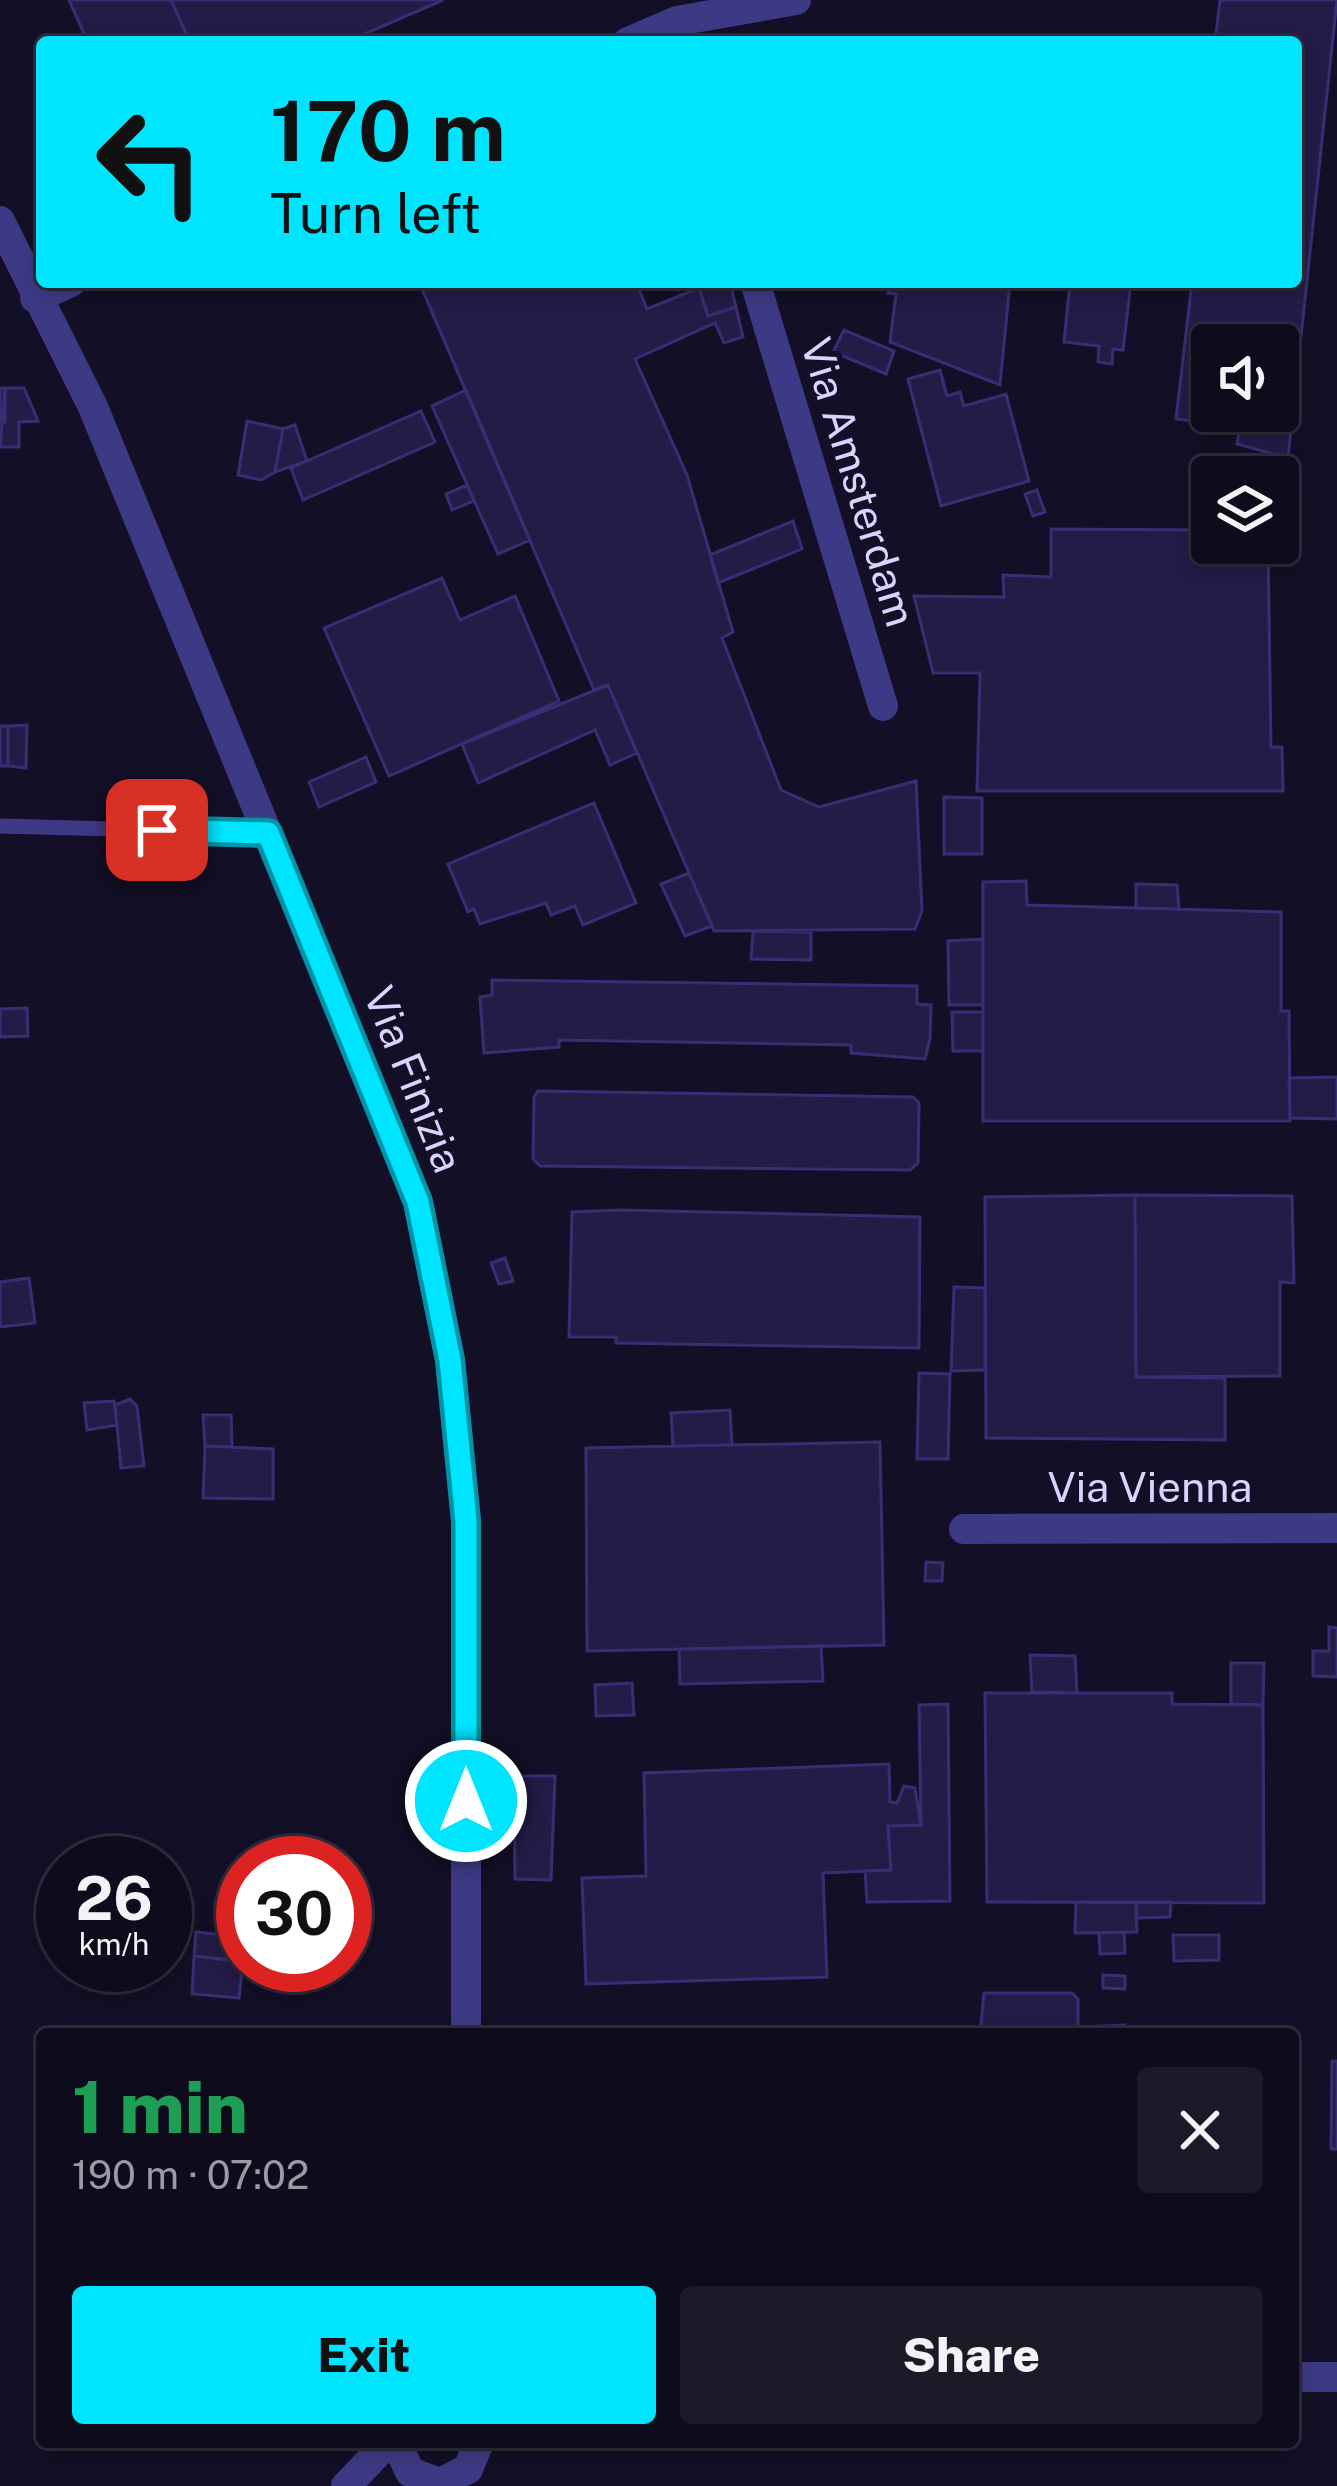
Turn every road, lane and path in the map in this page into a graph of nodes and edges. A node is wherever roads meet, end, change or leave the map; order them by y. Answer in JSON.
{"nodes":[{"id":1,"x":796,"y":0,"type":"edge"},
{"id":2,"x":678,"y":21,"type":"edge"},
{"id":3,"x":642,"y":36,"type":"edge"},
{"id":4,"x":0,"y":221,"type":"edge"},
{"id":5,"x":58,"y":288,"type":"edge"},
{"id":6,"x":757,"y":288,"type":"edge"},
{"id":7,"x":35,"y":298,"type":"junction"},
{"id":8,"x":883,"y":706,"type":"dead end"},
{"id":9,"x":0,"y":826,"type":"edge"},
{"id":10,"x":268,"y":833,"type":"junction"},
{"id":11,"x":1337,"y":1528,"type":"edge"},
{"id":12,"x":964,"y":1529,"type":"dead end"},
{"id":13,"x":466,"y":2028,"type":"edge"},
{"id":14,"x":1299,"y":2377,"type":"edge"},
{"id":15,"x":1337,"y":2377,"type":"edge"},
{"id":16,"x":386,"y":2448,"type":"edge"},
{"id":17,"x":396,"y":2448,"type":"edge"},
{"id":18,"x":477,"y":2451,"type":"edge"},
{"id":19,"x":437,"y":2484,"type":"edge"},
{"id":20,"x":346,"y":2486,"type":"edge"}],
"edges":[{"from":1,"to":2,"type":"street"},
{"from":2,"to":3,"type":"street"},
{"from":4,"to":7,"type":"street","name":"Via Finizia"},
{"from":5,"to":7,"type":"street"},
{"from":6,"to":8,"type":"street","name":"Via Amsterdam"},
{"from":7,"to":10,"type":"street","name":"Via Finizia"},
{"from":9,"to":10,"type":"lane"},
{"from":10,"to":13,"type":"street","name":"Via Finizia"},
{"from":11,"to":12,"type":"street","name":"Via Vienna"},
{"from":14,"to":15,"type":"street"},
{"from":16,"to":20,"type":"street"},
{"from":17,"to":19,"type":"street"},
{"from":18,"to":19,"type":"street"}]}
